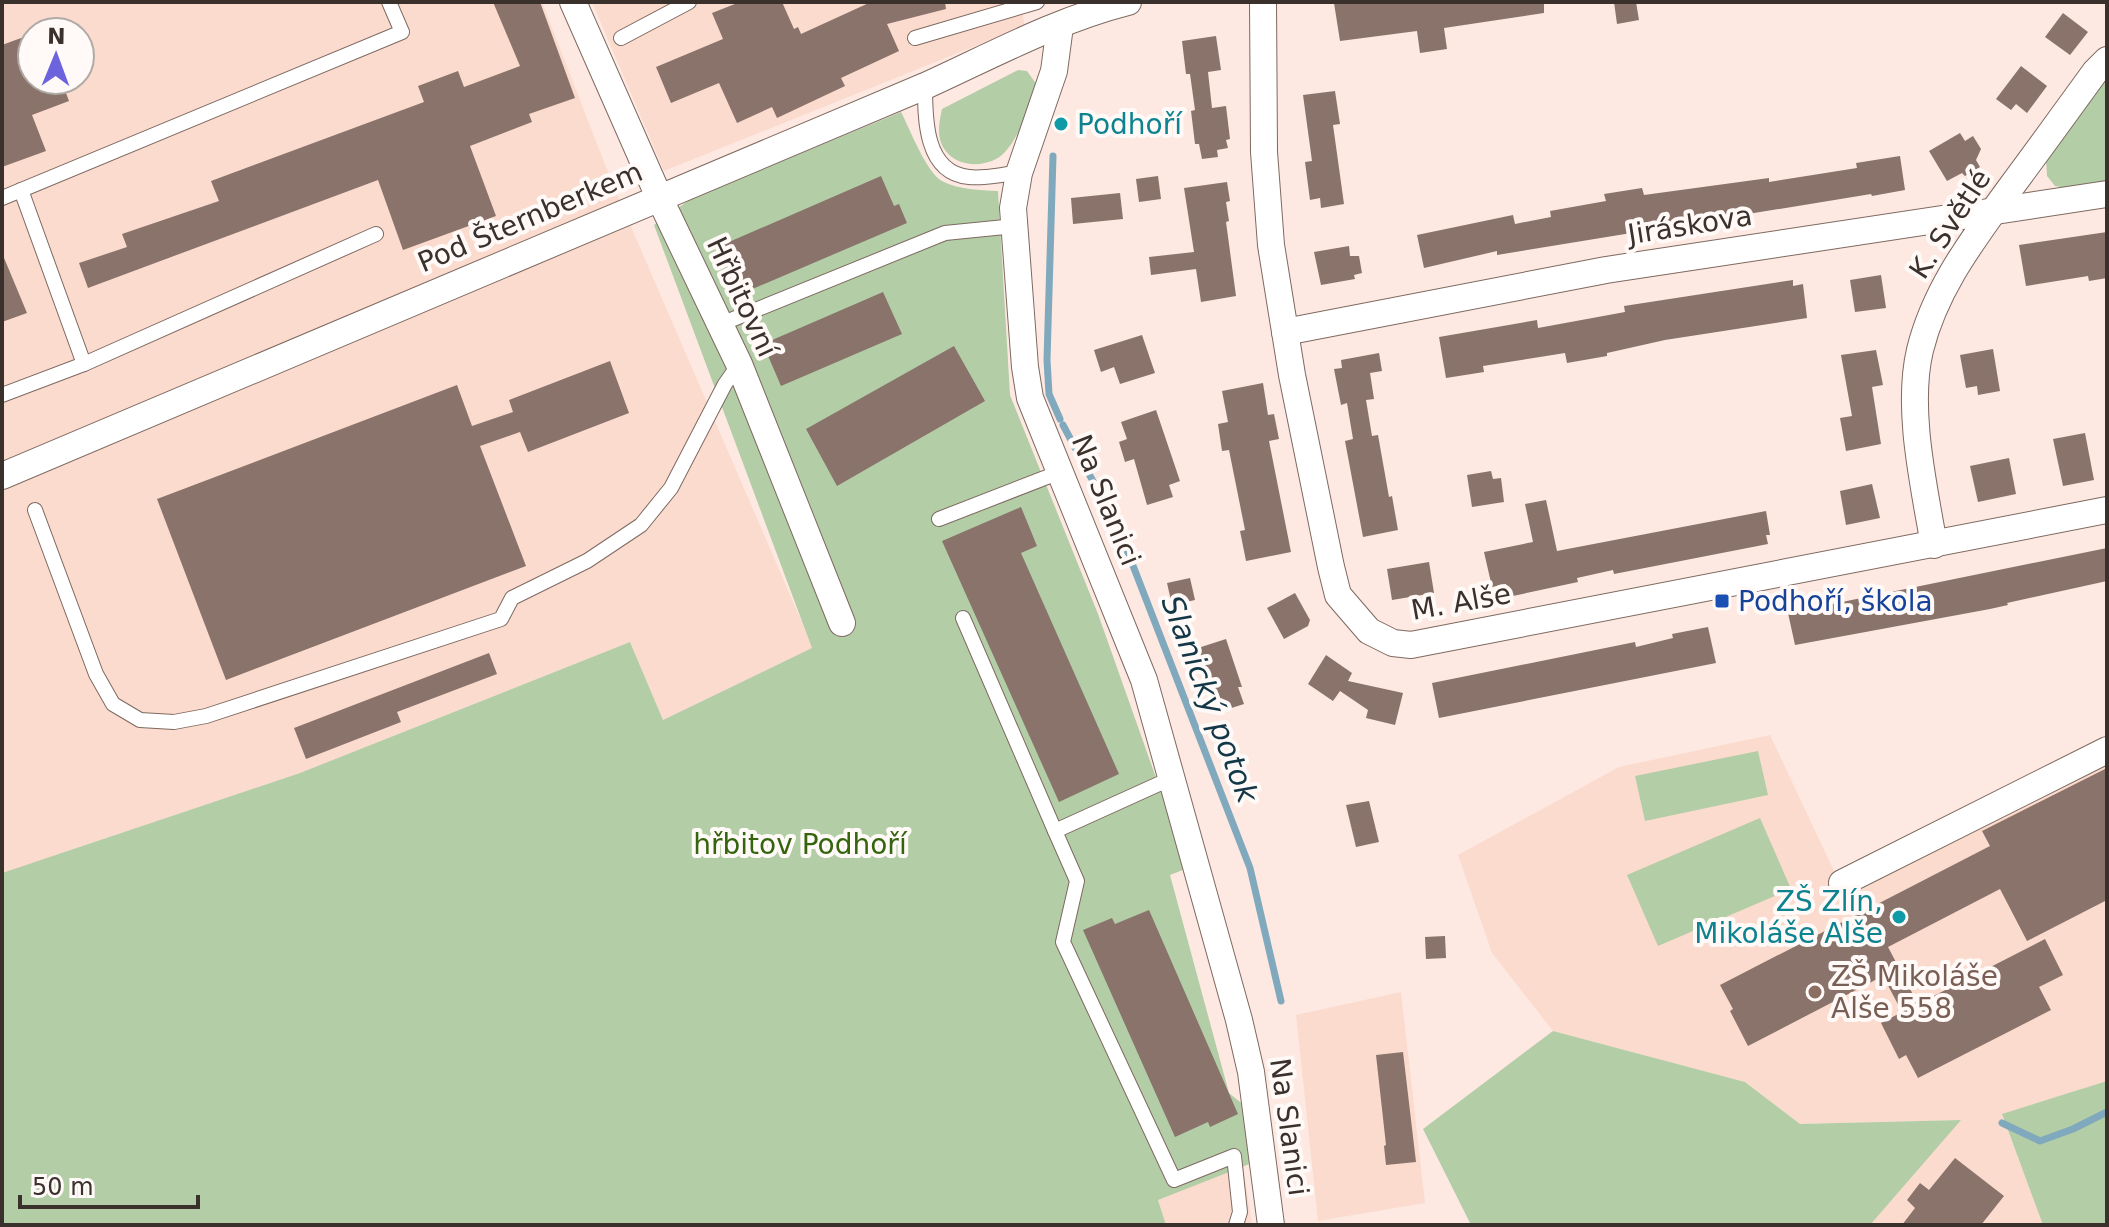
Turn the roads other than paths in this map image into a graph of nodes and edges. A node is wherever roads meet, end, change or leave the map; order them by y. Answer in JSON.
{"nodes":[{"id":1,"x":389,"y":2,"type":"edge"},
{"id":2,"x":573,"y":2,"type":"edge"},
{"id":3,"x":689,"y":2,"type":"edge"},
{"id":4,"x":1037,"y":2,"type":"edge"},
{"id":5,"x":1128,"y":2,"type":"edge"},
{"id":6,"x":1263,"y":2,"type":"edge"},
{"id":7,"x":1086,"y":13,"type":"edge"},
{"id":8,"x":621,"y":38,"type":"dead end"},
{"id":9,"x":915,"y":38,"type":"dead end"},
{"id":10,"x":2107,"y":60,"type":"edge"},
{"id":11,"x":925,"y":86,"type":"junction"},
{"id":12,"x":1019,"y":173,"type":"junction"},
{"id":13,"x":21,"y":190,"type":"junction"},
{"id":14,"x":2107,"y":194,"type":"edge"},
{"id":15,"x":659,"y":197,"type":"junction"},
{"id":16,"x":2,"y":198,"type":"edge"},
{"id":17,"x":1994,"y":211,"type":"junction"},
{"id":18,"x":1015,"y":226,"type":"junction"},
{"id":19,"x":376,"y":234,"type":"dead end"},
{"id":20,"x":721,"y":324,"type":"junction"},
{"id":21,"x":1285,"y":332,"type":"junction"},
{"id":22,"x":84,"y":364,"type":"junction"},
{"id":23,"x":739,"y":364,"type":"junction"},
{"id":24,"x":2,"y":395,"type":"edge"},
{"id":25,"x":1060,"y":472,"type":"junction"},
{"id":26,"x":2,"y":476,"type":"edge"},
{"id":27,"x":35,"y":510,"type":"dead end"},
{"id":28,"x":2107,"y":510,"type":"edge"},
{"id":29,"x":939,"y":519,"type":"dead end"},
{"id":30,"x":1934,"y":545,"type":"junction"},
{"id":31,"x":963,"y":618,"type":"dead end"},
{"id":32,"x":842,"y":623,"type":"dead end"},
{"id":33,"x":2107,"y":750,"type":"edge"},
{"id":34,"x":1172,"y":778,"type":"junction"},
{"id":35,"x":1055,"y":831,"type":"junction"},
{"id":36,"x":1842,"y":883,"type":"dead end"},
{"id":37,"x":1236,"y":1225,"type":"edge"},
{"id":38,"x":1271,"y":1225,"type":"edge"}],
"edges":[{"from":1,"to":13,"type":"lane"},
{"from":2,"to":15,"type":"street","name":"Hřbitovní"},
{"from":3,"to":8,"type":"lane"},
{"from":4,"to":9,"type":"lane"},
{"from":5,"to":7,"type":"street","name":"Pod Šternberkem"},
{"from":6,"to":21,"type":"street","name":"M. Alše"},
{"from":7,"to":11,"type":"street","name":"Pod Šternberkem"},
{"from":7,"to":12,"type":"street","name":"Na Slanici"},
{"from":10,"to":17,"type":"street","name":"K. Světlé"},
{"from":11,"to":12,"type":"lane"},
{"from":11,"to":15,"type":"street","name":"Pod Šternberkem"},
{"from":12,"to":18,"type":"street","name":"Na Slanici"},
{"from":13,"to":16,"type":"lane"},
{"from":13,"to":22,"type":"lane"},
{"from":14,"to":17,"type":"street","name":"Jiráskova"},
{"from":15,"to":20,"type":"street","name":"Hřbitovní"},
{"from":15,"to":26,"type":"street","name":"Pod Šternberkem"},
{"from":17,"to":21,"type":"street","name":"Jiráskova"},
{"from":17,"to":30,"type":"street","name":"K. Světlé"},
{"from":18,"to":20,"type":"lane"},
{"from":18,"to":25,"type":"street","name":"Na Slanici"},
{"from":19,"to":22,"type":"lane"},
{"from":20,"to":23,"type":"street","name":"Hřbitovní"},
{"from":21,"to":30,"type":"street","name":"M. Alše"},
{"from":22,"to":24,"type":"lane"},
{"from":23,"to":27,"type":"lane"},
{"from":23,"to":32,"type":"street","name":"Hřbitovní"},
{"from":25,"to":29,"type":"lane"},
{"from":25,"to":34,"type":"street","name":"Na Slanici"},
{"from":28,"to":30,"type":"street","name":"M. Alše"},
{"from":31,"to":35,"type":"lane"},
{"from":33,"to":36,"type":"street"},
{"from":34,"to":35,"type":"lane"},
{"from":34,"to":38,"type":"street","name":"Na Slanici"},
{"from":35,"to":37,"type":"lane"}]}
